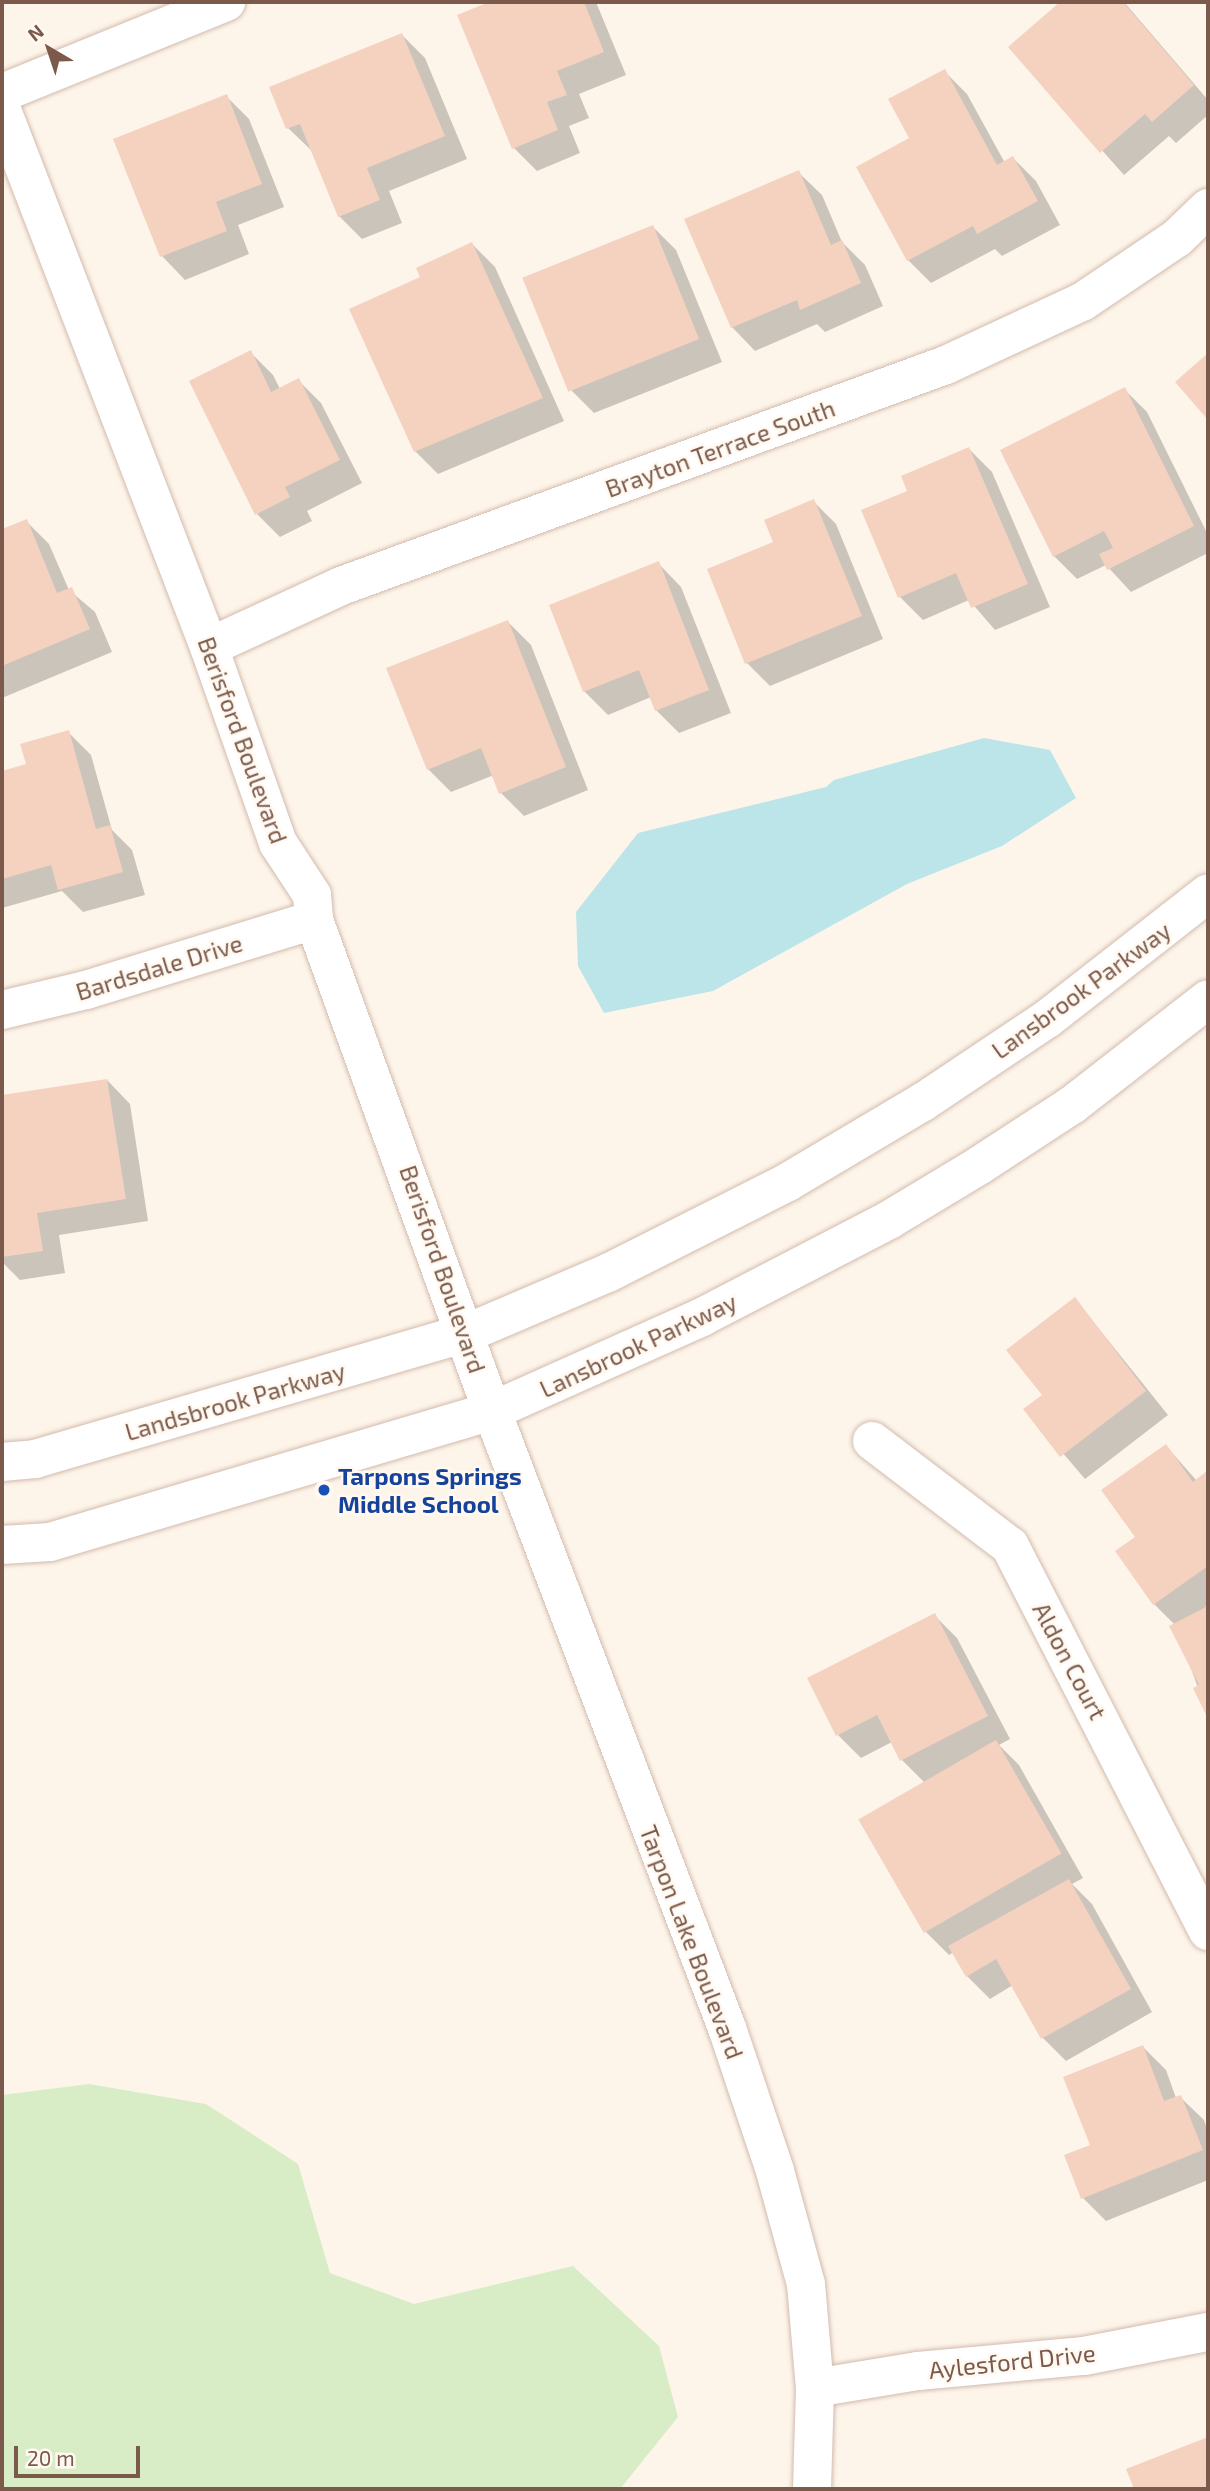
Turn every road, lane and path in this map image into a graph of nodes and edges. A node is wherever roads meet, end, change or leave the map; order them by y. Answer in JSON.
{"nodes":[{"id":1,"x":226,"y":2,"type":"edge"},
{"id":2,"x":2,"y":93,"type":"edge"},
{"id":3,"x":2,"y":110,"type":"edge"},
{"id":4,"x":1208,"y":208,"type":"edge"},
{"id":5,"x":209,"y":647,"type":"junction"},
{"id":6,"x":1208,"y":893,"type":"edge"},
{"id":7,"x":314,"y":920,"type":"junction"},
{"id":8,"x":1208,"y":999,"type":"edge"},
{"id":9,"x":2,"y":1010,"type":"edge"},
{"id":10,"x":467,"y":1333,"type":"junction"},
{"id":11,"x":492,"y":1411,"type":"junction"},
{"id":12,"x":872,"y":1441,"type":"dead end"},
{"id":13,"x":2,"y":1462,"type":"edge"},
{"id":14,"x":2,"y":1545,"type":"edge"},
{"id":15,"x":1208,"y":1931,"type":"edge"},
{"id":16,"x":1208,"y":2332,"type":"edge"},
{"id":17,"x":815,"y":2388,"type":"junction"},
{"id":18,"x":812,"y":2489,"type":"edge"}],
"edges":[{"from":1,"to":2,"type":"street"},
{"from":3,"to":5,"type":"street","name":"Berisford Boulevard"},
{"from":4,"to":5,"type":"street","name":"Brayton Terrace South"},
{"from":5,"to":7,"type":"street","name":"Berisford Boulevard"},
{"from":6,"to":10,"type":"street","name":"Lansbrook Parkway"},
{"from":7,"to":9,"type":"street","name":"Bardsdale Drive"},
{"from":7,"to":10,"type":"street","name":"Berisford Boulevard"},
{"from":8,"to":11,"type":"street","name":"Lansbrook Parkway"},
{"from":10,"to":11,"type":"street","name":"Berisford Boulevard"},
{"from":10,"to":13,"type":"street","name":"Landsbrook Parkway"},
{"from":11,"to":14,"type":"street","name":"Lansbrook Parkway"},
{"from":11,"to":17,"type":"street","name":"Tarpon Lake Boulevard"},
{"from":12,"to":15,"type":"street","name":"Aldon Court"},
{"from":16,"to":17,"type":"street","name":"Aylesford Drive"},
{"from":17,"to":18,"type":"street","name":"Tarpon Lake Boulevard"}]}
